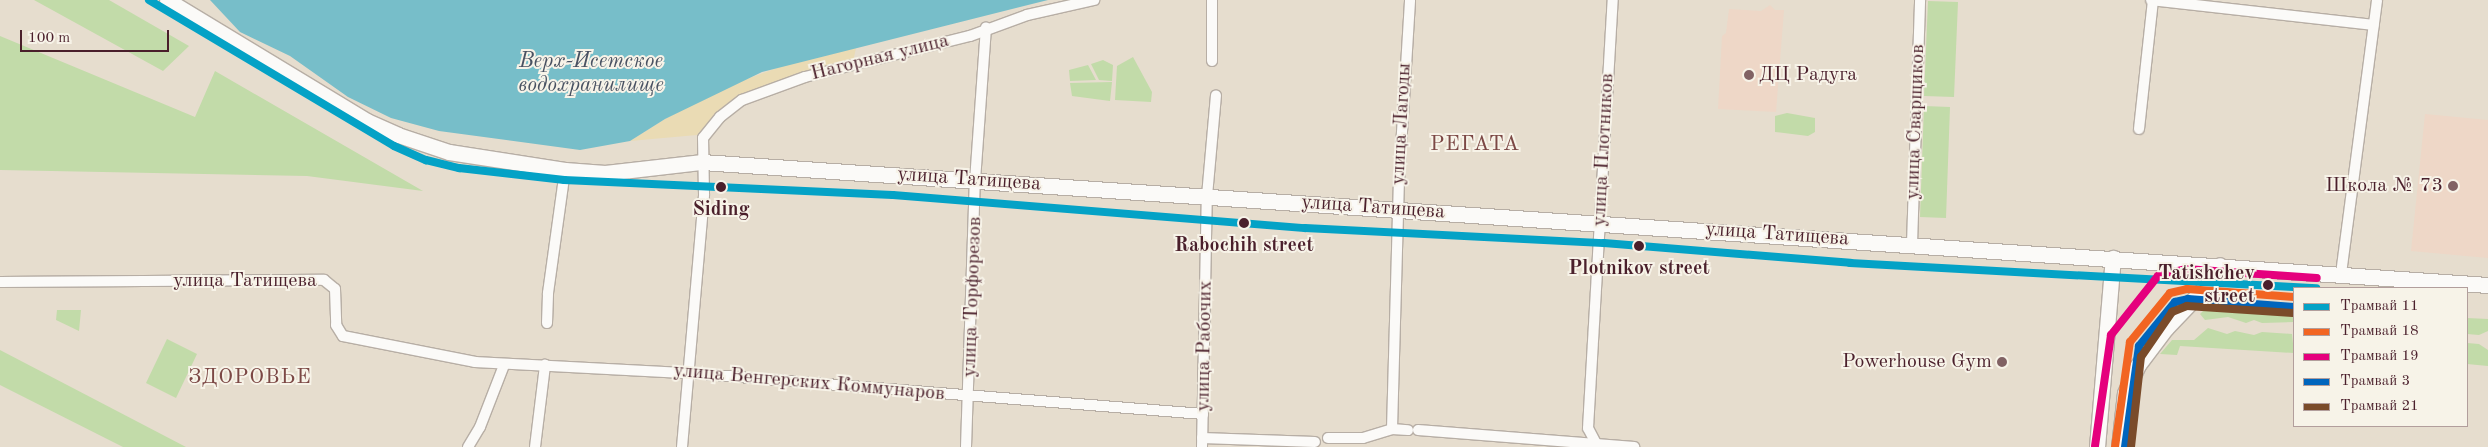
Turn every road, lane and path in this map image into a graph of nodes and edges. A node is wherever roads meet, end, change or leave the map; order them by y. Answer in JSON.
{"nodes":[{"id":1,"x":167,"y":0,"type":"edge"},
{"id":2,"x":1094,"y":0,"type":"edge"},
{"id":3,"x":1212,"y":0,"type":"edge"},
{"id":4,"x":1410,"y":0,"type":"edge"},
{"id":5,"x":1613,"y":0,"type":"edge"},
{"id":6,"x":1920,"y":0,"type":"edge"},
{"id":7,"x":2152,"y":0,"type":"edge"},
{"id":8,"x":2377,"y":0,"type":"edge"},
{"id":9,"x":2374,"y":25,"type":"junction"},
{"id":10,"x":986,"y":28,"type":"junction"},
{"id":11,"x":1212,"y":61,"type":"dead end"},
{"id":12,"x":1216,"y":95,"type":"dead end"},
{"id":13,"x":2139,"y":129,"type":"dead end"},
{"id":14,"x":702,"y":162,"type":"junction"},
{"id":15,"x":564,"y":170,"type":"junction"},
{"id":16,"x":976,"y":181,"type":"junction"},
{"id":17,"x":1207,"y":196,"type":"junction"},
{"id":18,"x":1398,"y":209,"type":"junction"},
{"id":19,"x":1598,"y":223,"type":"junction"},
{"id":20,"x":1912,"y":244,"type":"junction"},
{"id":21,"x":2113,"y":258,"type":"junction"},
{"id":22,"x":2220,"y":265,"type":"junction"},
{"id":23,"x":2342,"y":274,"type":"junction"},
{"id":24,"x":0,"y":282,"type":"edge"},
{"id":25,"x":2488,"y":285,"type":"edge"},
{"id":26,"x":547,"y":323,"type":"dead end"},
{"id":27,"x":504,"y":365,"type":"junction"},
{"id":28,"x":545,"y":365,"type":"junction"},
{"id":29,"x":688,"y":373,"type":"junction"},
{"id":30,"x":968,"y":396,"type":"junction"},
{"id":31,"x":1203,"y":414,"type":"junction"},
{"id":32,"x":1392,"y":428,"type":"junction"},
{"id":33,"x":1328,"y":438,"type":"dead end"},
{"id":34,"x":1202,"y":442,"type":"edge"},
{"id":35,"x":1315,"y":442,"type":"dead end"},
{"id":36,"x":1598,"y":445,"type":"edge"},
{"id":37,"x":468,"y":447,"type":"edge"},
{"id":38,"x":536,"y":447,"type":"edge"},
{"id":39,"x":682,"y":447,"type":"edge"},
{"id":40,"x":966,"y":447,"type":"edge"},
{"id":41,"x":1634,"y":447,"type":"edge"},
{"id":42,"x":2097,"y":447,"type":"edge"},
{"id":43,"x":2119,"y":447,"type":"edge"}],
"edges":[{"from":1,"to":15,"type":"street","name":"улица Татищева"},
{"from":2,"to":10,"type":"street","name":"Нагорная улица"},
{"from":3,"to":11,"type":"street"},
{"from":4,"to":18,"type":"street","name":"улица Лагоды"},
{"from":5,"to":19,"type":"street","name":"улица Плотников"},
{"from":6,"to":20,"type":"street","name":"улица Сварщиков"},
{"from":7,"to":9,"type":"street"},
{"from":7,"to":13,"type":"street"},
{"from":8,"to":9,"type":"street"},
{"from":9,"to":23,"type":"street"},
{"from":10,"to":14,"type":"street","name":"Нагорная улица"},
{"from":10,"to":16,"type":"street","name":"улица Торфорезов"},
{"from":12,"to":17,"type":"street","name":"улица Рабочих"},
{"from":14,"to":15,"type":"street","name":"улица Татищева"},
{"from":14,"to":16,"type":"street","name":"улица Татищева"},
{"from":14,"to":29,"type":"street","name":"Нагорная улица"},
{"from":15,"to":26,"type":"street"},
{"from":16,"to":17,"type":"street","name":"улица Татищева"},
{"from":16,"to":30,"type":"street","name":"улица Торфорезов"},
{"from":17,"to":18,"type":"street","name":"улица Татищева"},
{"from":17,"to":31,"type":"street","name":"улица Рабочих"},
{"from":18,"to":19,"type":"street","name":"улица Татищева"},
{"from":18,"to":32,"type":"street","name":"улица Лагоды"},
{"from":19,"to":20,"type":"street","name":"улица Татищева"},
{"from":19,"to":36,"type":"street","name":"улица Плотников"},
{"from":20,"to":21,"type":"street","name":"улица Татищева"},
{"from":21,"to":22,"type":"street","name":"улица Татищева"},
{"from":21,"to":42,"type":"street"},
{"from":22,"to":23,"type":"street","name":"улица Татищева"},
{"from":22,"to":43,"type":"street"},
{"from":23,"to":25,"type":"street","name":"улица Татищева"},
{"from":24,"to":27,"type":"street","name":"улица Татищева"},
{"from":27,"to":28,"type":"street","name":"улица Венгерских Коммунаров"},
{"from":27,"to":37,"type":"street"},
{"from":28,"to":29,"type":"street","name":"улица Венгерских Коммунаров"},
{"from":28,"to":38,"type":"street"},
{"from":29,"to":30,"type":"street","name":"улица Венгерских Коммунаров"},
{"from":29,"to":39,"type":"street","name":"Нагорная улица"},
{"from":30,"to":31,"type":"street","name":"улица Венгерских Коммунаров"},
{"from":30,"to":40,"type":"street","name":"улица Торфорезов"},
{"from":31,"to":34,"type":"street","name":"улица Рабочих"},
{"from":32,"to":33,"type":"street"},
{"from":32,"to":36,"type":"street"},
{"from":34,"to":35,"type":"street"},
{"from":36,"to":41,"type":"street"}]}
